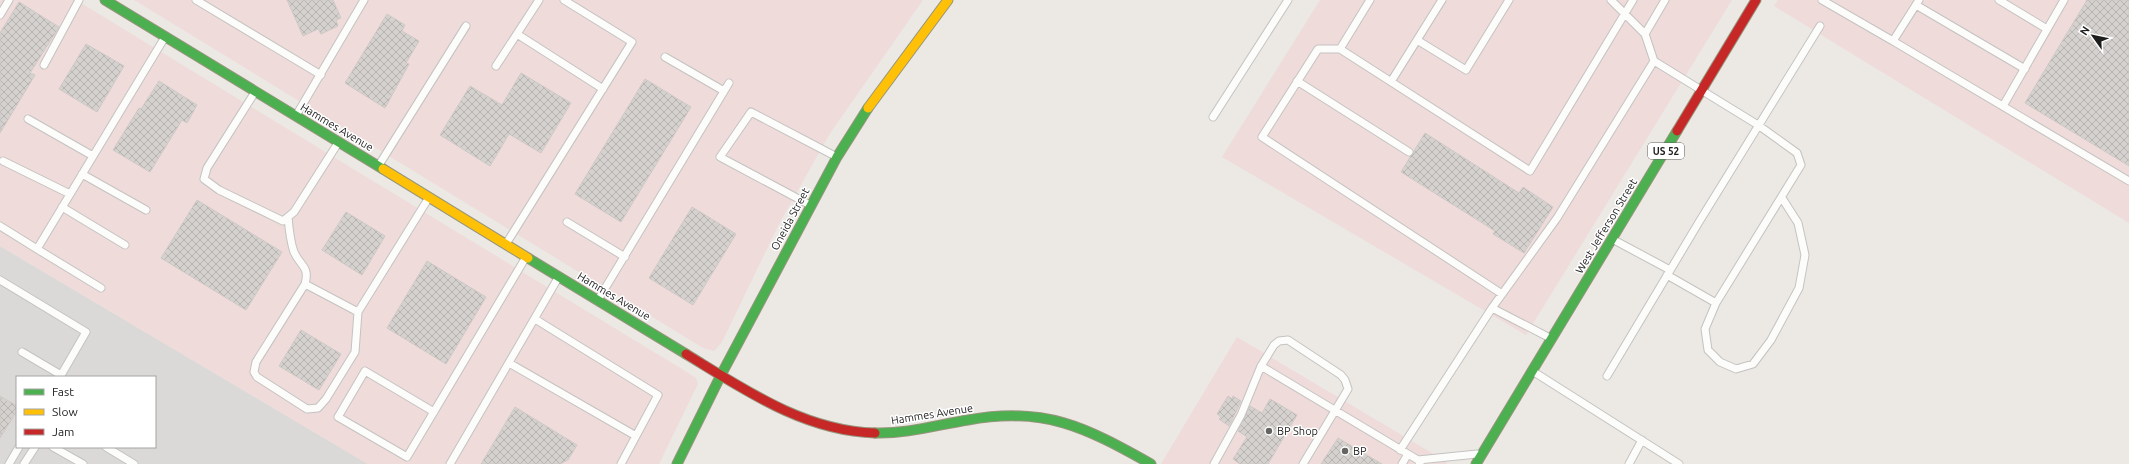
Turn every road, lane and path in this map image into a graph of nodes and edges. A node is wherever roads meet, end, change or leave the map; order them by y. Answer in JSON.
{"nodes":[{"id":1,"x":9,"y":0,"type":"edge"},
{"id":2,"x":79,"y":0,"type":"edge"},
{"id":3,"x":196,"y":0,"type":"edge"},
{"id":4,"x":364,"y":0,"type":"edge"},
{"id":5,"x":539,"y":0,"type":"edge"},
{"id":6,"x":564,"y":0,"type":"edge"},
{"id":7,"x":948,"y":0,"type":"edge"},
{"id":8,"x":1288,"y":0,"type":"edge"},
{"id":9,"x":1370,"y":0,"type":"edge"},
{"id":10,"x":1442,"y":0,"type":"edge"},
{"id":11,"x":1509,"y":0,"type":"edge"},
{"id":12,"x":1611,"y":0,"type":"edge"},
{"id":13,"x":1632,"y":0,"type":"edge"},
{"id":14,"x":1665,"y":0,"type":"edge"},
{"id":15,"x":1756,"y":0,"type":"edge"},
{"id":16,"x":1821,"y":0,"type":"edge"},
{"id":17,"x":1999,"y":0,"type":"edge"},
{"id":18,"x":2064,"y":0,"type":"edge"},
{"id":19,"x":107,"y":1,"type":"edge"},
{"id":20,"x":1918,"y":2,"type":"edge"},
{"id":21,"x":1624,"y":13,"type":"junction"},
{"id":22,"x":0,"y":15,"type":"edge"},
{"id":23,"x":466,"y":26,"type":"dead end"},
{"id":24,"x":1820,"y":26,"type":"dead end"},
{"id":25,"x":2048,"y":29,"type":"junction"},
{"id":26,"x":517,"y":34,"type":"junction"},
{"id":27,"x":1645,"y":34,"type":"junction"},
{"id":28,"x":165,"y":37,"type":"junction"},
{"id":29,"x":1417,"y":40,"type":"junction"},
{"id":30,"x":1893,"y":41,"type":"junction"},
{"id":31,"x":1340,"y":49,"type":"junction"},
{"id":32,"x":666,"y":57,"type":"dead end"},
{"id":33,"x":1654,"y":61,"type":"junction"},
{"id":34,"x":44,"y":65,"type":"dead end"},
{"id":35,"x":496,"y":66,"type":"dead end"},
{"id":36,"x":2025,"y":69,"type":"junction"},
{"id":37,"x":321,"y":75,"type":"junction"},
{"id":38,"x":1392,"y":80,"type":"junction"},
{"id":39,"x":1297,"y":81,"type":"junction"},
{"id":40,"x":729,"y":83,"type":"dead end"},
{"id":41,"x":603,"y":89,"type":"junction"},
{"id":42,"x":724,"y":91,"type":"junction"},
{"id":43,"x":1702,"y":91,"type":"junction"},
{"id":44,"x":255,"y":92,"type":"junction"},
{"id":45,"x":2003,"y":106,"type":"junction"},
{"id":46,"x":296,"y":116,"type":"junction"},
{"id":47,"x":1213,"y":117,"type":"dead end"},
{"id":48,"x":28,"y":119,"type":"dead end"},
{"id":49,"x":1758,"y":125,"type":"junction"},
{"id":50,"x":338,"y":142,"type":"junction"},
{"id":51,"x":1409,"y":152,"type":"dead end"},
{"id":52,"x":93,"y":156,"type":"junction"},
{"id":53,"x":837,"y":157,"type":"junction"},
{"id":54,"x":3,"y":161,"type":"dead end"},
{"id":55,"x":378,"y":166,"type":"junction"},
{"id":56,"x":82,"y":174,"type":"junction"},
{"id":57,"x":2129,"y":181,"type":"edge"},
{"id":58,"x":70,"y":194,"type":"junction"},
{"id":59,"x":429,"y":197,"type":"junction"},
{"id":60,"x":1782,"y":198,"type":"junction"},
{"id":61,"x":811,"y":205,"type":"junction"},
{"id":62,"x":62,"y":208,"type":"junction"},
{"id":63,"x":146,"y":210,"type":"dead end"},
{"id":64,"x":288,"y":217,"type":"junction"},
{"id":65,"x":567,"y":222,"type":"dead end"},
{"id":66,"x":0,"y":226,"type":"edge"},
{"id":67,"x":1612,"y":239,"type":"junction"},
{"id":68,"x":506,"y":244,"type":"junction"},
{"id":69,"x":125,"y":245,"type":"dead end"},
{"id":70,"x":37,"y":249,"type":"junction"},
{"id":71,"x":527,"y":257,"type":"junction"},
{"id":72,"x":625,"y":257,"type":"junction"},
{"id":73,"x":1668,"y":272,"type":"junction"},
{"id":74,"x":559,"y":276,"type":"junction"},
{"id":75,"x":0,"y":280,"type":"edge"},
{"id":76,"x":305,"y":284,"type":"junction"},
{"id":77,"x":100,"y":288,"type":"dead end"},
{"id":78,"x":1502,"y":294,"type":"junction"},
{"id":79,"x":598,"y":300,"type":"junction"},
{"id":80,"x":1716,"y":303,"type":"junction"},
{"id":81,"x":1492,"y":308,"type":"junction"},
{"id":82,"x":358,"y":312,"type":"junction"},
{"id":83,"x":535,"y":319,"type":"junction"},
{"id":84,"x":1552,"y":339,"type":"junction"},
{"id":85,"x":22,"y":352,"type":"dead end"},
{"id":86,"x":509,"y":363,"type":"junction"},
{"id":87,"x":1261,"y":366,"type":"junction"},
{"id":88,"x":1532,"y":371,"type":"junction"},
{"id":89,"x":721,"y":375,"type":"junction"},
{"id":90,"x":60,"y":376,"type":"edge"},
{"id":91,"x":1607,"y":376,"type":"dead end"},
{"id":92,"x":1336,"y":411,"type":"junction"},
{"id":93,"x":434,"y":412,"type":"junction"},
{"id":94,"x":636,"y":436,"type":"junction"},
{"id":95,"x":1642,"y":440,"type":"junction"},
{"id":96,"x":18,"y":448,"type":"edge"},
{"id":97,"x":34,"y":448,"type":"edge"},
{"id":98,"x":55,"y":448,"type":"edge"},
{"id":99,"x":108,"y":448,"type":"edge"},
{"id":100,"x":1400,"y":450,"type":"junction"},
{"id":101,"x":1408,"y":454,"type":"junction"},
{"id":102,"x":1482,"y":454,"type":"junction"},
{"id":103,"x":1419,"y":462,"type":"edge"},
{"id":104,"x":9,"y":464,"type":"edge"},
{"id":105,"x":24,"y":464,"type":"edge"},
{"id":106,"x":84,"y":464,"type":"edge"},
{"id":107,"x":134,"y":464,"type":"edge"},
{"id":108,"x":450,"y":464,"type":"edge"},
{"id":109,"x":621,"y":464,"type":"edge"},
{"id":110,"x":677,"y":464,"type":"edge"},
{"id":111,"x":1151,"y":464,"type":"edge"},
{"id":112,"x":1214,"y":464,"type":"edge"},
{"id":113,"x":1303,"y":464,"type":"edge"},
{"id":114,"x":1402,"y":464,"type":"edge"},
{"id":115,"x":1476,"y":464,"type":"edge"},
{"id":116,"x":1629,"y":464,"type":"edge"},
{"id":117,"x":1679,"y":464,"type":"edge"}],
"edges":[{"from":1,"to":22,"type":"lane"},
{"from":2,"to":34,"type":"lane"},
{"from":3,"to":37,"type":"lane"},
{"from":4,"to":37,"type":"lane"},
{"from":5,"to":26,"type":"lane"},
{"from":6,"to":41,"type":"lane"},
{"from":7,"to":53,"type":"street","name":"Oneida Street"},
{"from":8,"to":47,"type":"lane"},
{"from":9,"to":31,"type":"lane"},
{"from":10,"to":29,"type":"lane"},
{"from":11,"to":29,"type":"lane"},
{"from":12,"to":21,"type":"lane"},
{"from":13,"to":21,"type":"lane"},
{"from":14,"to":27,"type":"lane"},
{"from":15,"to":43,"type":"street","name":"West Jefferson Street","number":"US 52"},
{"from":16,"to":30,"type":"lane"},
{"from":17,"to":25,"type":"lane"},
{"from":18,"to":25,"type":"lane"},
{"from":19,"to":28,"type":"street","name":"Hammes Avenue"},
{"from":20,"to":30,"type":"lane"},
{"from":20,"to":36,"type":"lane"},
{"from":21,"to":27,"type":"lane"},
{"from":21,"to":38,"type":"lane"},
{"from":23,"to":55,"type":"lane"},
{"from":24,"to":49,"type":"lane"},
{"from":25,"to":36,"type":"lane"},
{"from":26,"to":35,"type":"lane"},
{"from":26,"to":41,"type":"lane"},
{"from":27,"to":33,"type":"lane"},
{"from":28,"to":44,"type":"street","name":"Hammes Avenue"},
{"from":28,"to":52,"type":"lane"},
{"from":29,"to":38,"type":"lane"},
{"from":30,"to":45,"type":"lane"},
{"from":31,"to":38,"type":"lane"},
{"from":31,"to":39,"type":"lane"},
{"from":32,"to":42,"type":"lane"},
{"from":33,"to":43,"type":"lane"},
{"from":33,"to":78,"type":"lane"},
{"from":36,"to":45,"type":"lane"},
{"from":37,"to":46,"type":"lane"},
{"from":39,"to":51,"type":"lane"},
{"from":39,"to":78,"type":"lane"},
{"from":40,"to":42,"type":"lane"},
{"from":41,"to":68,"type":"lane"},
{"from":42,"to":72,"type":"lane"},
{"from":43,"to":49,"type":"lane"},
{"from":43,"to":67,"type":"street","name":"West Jefferson Street","number":"US 52"},
{"from":44,"to":46,"type":"street","name":"Hammes Avenue"},
{"from":44,"to":64,"type":"lane"},
{"from":45,"to":57,"type":"lane"},
{"from":46,"to":50,"type":"street","name":"Hammes Avenue"},
{"from":48,"to":52,"type":"lane"},
{"from":49,"to":60,"type":"lane"},
{"from":49,"to":73,"type":"lane"},
{"from":50,"to":55,"type":"street","name":"Hammes Avenue"},
{"from":50,"to":64,"type":"lane"},
{"from":52,"to":56,"type":"lane"},
{"from":53,"to":61,"type":"street","name":"Oneida Street"},
{"from":53,"to":61,"type":"lane"},
{"from":54,"to":58,"type":"lane"},
{"from":55,"to":59,"type":"street","name":"Hammes Avenue"},
{"from":56,"to":58,"type":"lane"},
{"from":56,"to":63,"type":"lane"},
{"from":58,"to":62,"type":"lane"},
{"from":59,"to":68,"type":"street","name":"Hammes Avenue"},
{"from":59,"to":82,"type":"lane"},
{"from":60,"to":80,"type":"lane"},
{"from":60,"to":80,"type":"lane"},
{"from":61,"to":89,"type":"street","name":"Oneida Street"},
{"from":62,"to":69,"type":"lane"},
{"from":62,"to":70,"type":"lane"},
{"from":64,"to":76,"type":"lane"},
{"from":65,"to":72,"type":"lane"},
{"from":66,"to":70,"type":"lane"},
{"from":67,"to":73,"type":"lane"},
{"from":67,"to":84,"type":"street","name":"West Jefferson Street","number":"US 52"},
{"from":68,"to":71,"type":"street","name":"Hammes Avenue"},
{"from":70,"to":77,"type":"lane"},
{"from":71,"to":74,"type":"street","name":"Hammes Avenue"},
{"from":71,"to":93,"type":"lane"},
{"from":72,"to":79,"type":"lane"},
{"from":73,"to":80,"type":"lane"},
{"from":73,"to":91,"type":"lane"},
{"from":74,"to":79,"type":"street","name":"Hammes Avenue"},
{"from":74,"to":83,"type":"lane"},
{"from":75,"to":90,"type":"lane"},
{"from":76,"to":82,"type":"lane"},
{"from":76,"to":82,"type":"lane"},
{"from":78,"to":81,"type":"lane"},
{"from":79,"to":89,"type":"street","name":"Hammes Avenue"},
{"from":81,"to":84,"type":"lane"},
{"from":81,"to":100,"type":"lane"},
{"from":83,"to":86,"type":"lane"},
{"from":83,"to":94,"type":"lane"},
{"from":84,"to":88,"type":"street","name":"West Jefferson Street","number":"US 52"},
{"from":85,"to":90,"type":"lane"},
{"from":86,"to":94,"type":"lane"},
{"from":86,"to":108,"type":"lane"},
{"from":87,"to":92,"type":"lane"},
{"from":87,"to":92,"type":"lane"},
{"from":87,"to":112,"type":"lane"},
{"from":88,"to":95,"type":"lane"},
{"from":88,"to":102,"type":"street","name":"West Jefferson Street","number":"US 52"},
{"from":89,"to":110,"type":"street","name":"Oneida Street"},
{"from":89,"to":111,"type":"street","name":"Hammes Avenue"},
{"from":92,"to":100,"type":"lane"},
{"from":92,"to":113,"type":"lane"},
{"from":93,"to":93,"type":"lane"},
{"from":94,"to":109,"type":"lane"},
{"from":95,"to":116,"type":"lane"},
{"from":95,"to":117,"type":"lane"},
{"from":96,"to":104,"type":"lane"},
{"from":97,"to":105,"type":"lane"},
{"from":98,"to":106,"type":"lane"},
{"from":99,"to":107,"type":"lane"},
{"from":100,"to":101,"type":"lane"},
{"from":101,"to":103,"type":"lane"},
{"from":101,"to":114,"type":"lane"},
{"from":102,"to":103,"type":"lane"},
{"from":102,"to":115,"type":"street","name":"West Jefferson Street","number":"US 52"}]}
